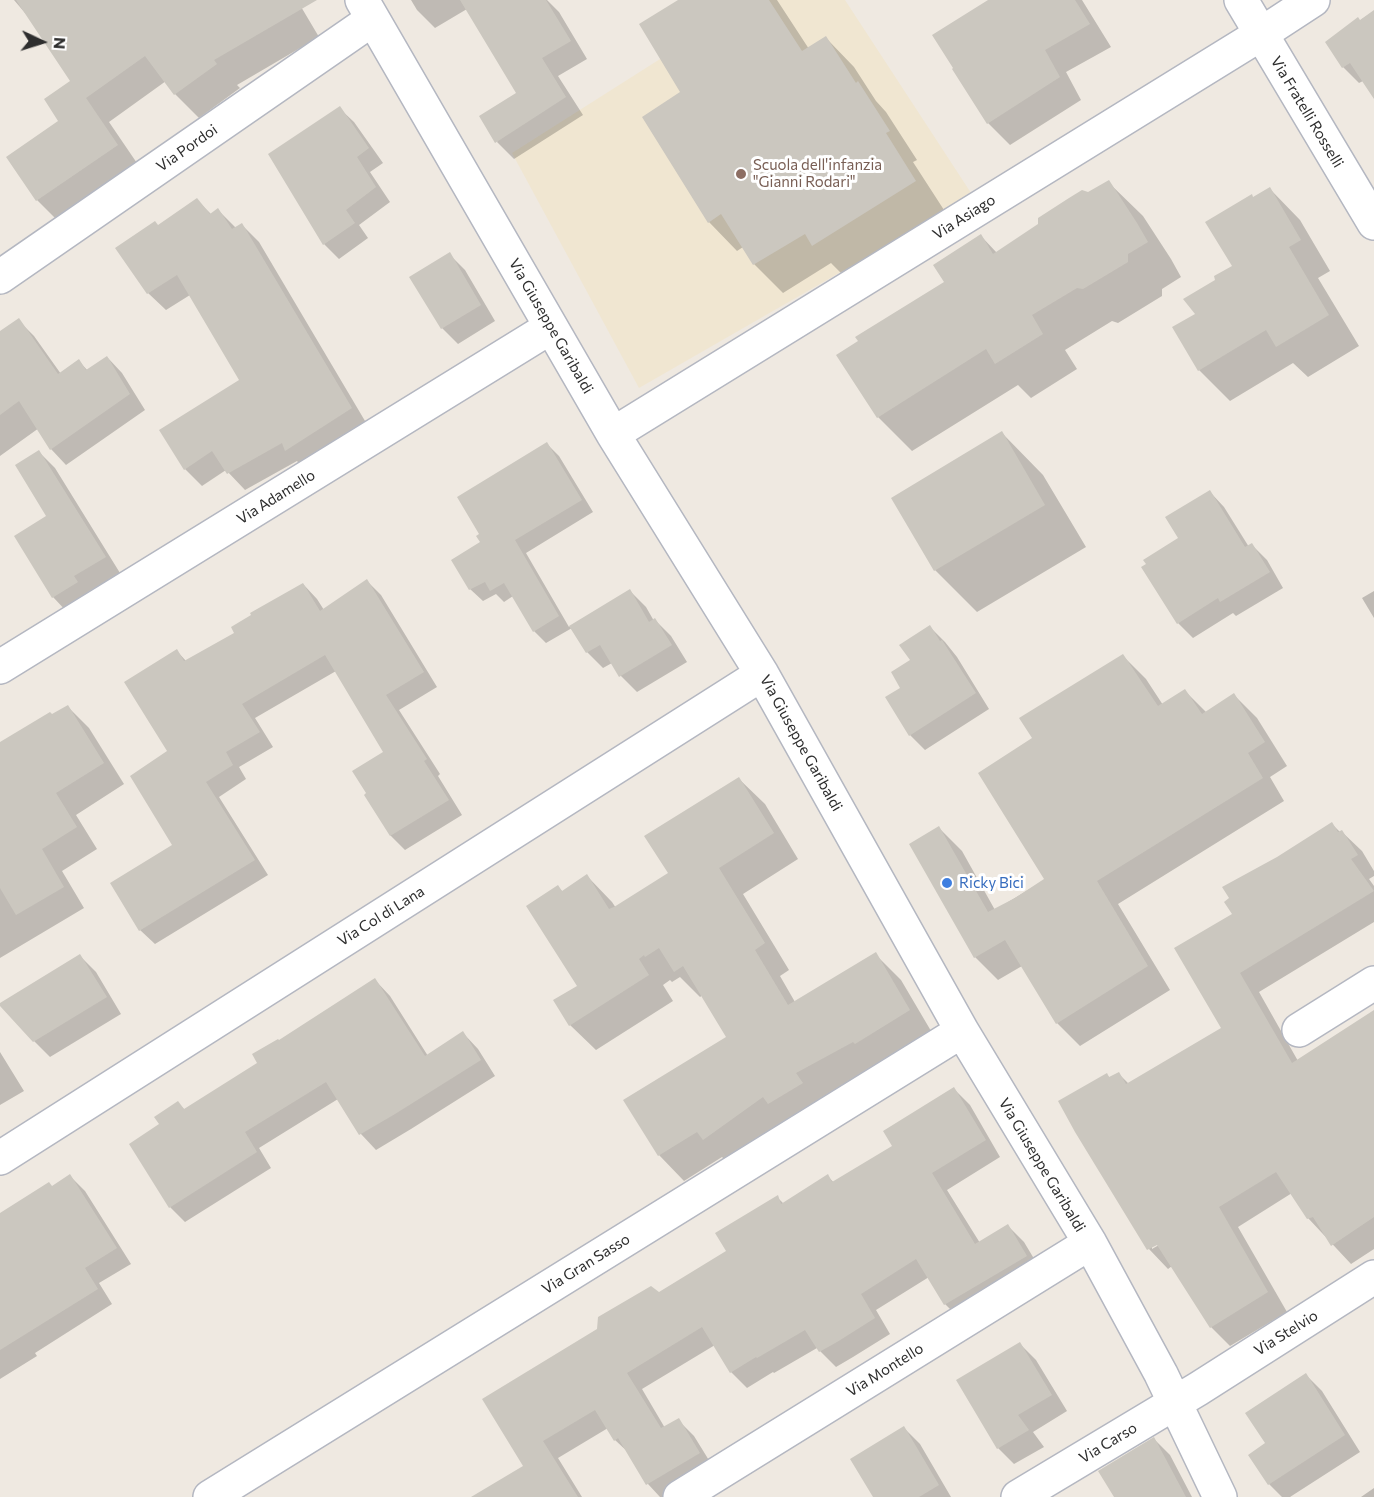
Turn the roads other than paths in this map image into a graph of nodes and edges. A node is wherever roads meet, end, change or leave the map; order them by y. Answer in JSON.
{"nodes":[{"id":1,"x":1241,"y":0,"type":"edge"},
{"id":2,"x":1313,"y":0,"type":"edge"},
{"id":3,"x":368,"y":9,"type":"edge"},
{"id":4,"x":1261,"y":34,"type":"junction"},
{"id":5,"x":1374,"y":224,"type":"edge"},
{"id":6,"x":0,"y":277,"type":"edge"},
{"id":7,"x":551,"y":327,"type":"junction"},
{"id":8,"x":614,"y":434,"type":"junction"},
{"id":9,"x":0,"y":667,"type":"edge"},
{"id":10,"x":762,"y":674,"type":"junction"},
{"id":11,"x":1374,"y":983,"type":"edge"},
{"id":12,"x":1299,"y":1030,"type":"dead end"},
{"id":13,"x":962,"y":1032,"type":"junction"},
{"id":14,"x":0,"y":1158,"type":"edge"},
{"id":15,"x":1089,"y":1243,"type":"junction"},
{"id":16,"x":1374,"y":1277,"type":"edge"},
{"id":17,"x":1186,"y":1396,"type":"junction"},
{"id":18,"x":210,"y":1497,"type":"edge"},
{"id":19,"x":680,"y":1497,"type":"edge"},
{"id":20,"x":1018,"y":1497,"type":"edge"},
{"id":21,"x":1220,"y":1497,"type":"edge"}],
"edges":[{"from":1,"to":4,"type":"street","name":"Via Fratelli Rosselli"},
{"from":2,"to":4,"type":"street","name":"Via Asiago"},
{"from":3,"to":6,"type":"street","name":"Via Pordoi"},
{"from":3,"to":7,"type":"street","name":"Via Giuseppe Garibaldi"},
{"from":4,"to":5,"type":"street","name":"Via Fratelli Rosselli"},
{"from":4,"to":8,"type":"street","name":"Via Asiago"},
{"from":7,"to":8,"type":"street","name":"Via Giuseppe Garibaldi"},
{"from":7,"to":9,"type":"street","name":"Via Adamello"},
{"from":8,"to":10,"type":"street","name":"Via Giuseppe Garibaldi"},
{"from":10,"to":13,"type":"street","name":"Via Giuseppe Garibaldi"},
{"from":10,"to":14,"type":"street","name":"Via Col di Lana"},
{"from":11,"to":12,"type":"street"},
{"from":13,"to":15,"type":"street","name":"Via Giuseppe Garibaldi"},
{"from":13,"to":18,"type":"street","name":"Via Gran Sasso"},
{"from":15,"to":17,"type":"street","name":"Via Giuseppe Garibaldi"},
{"from":15,"to":19,"type":"street","name":"Via Montello"},
{"from":16,"to":17,"type":"street","name":"Via Stelvio"},
{"from":17,"to":20,"type":"street","name":"Via Carso"},
{"from":17,"to":21,"type":"street","name":"Via Giuseppe Garibaldi"}]}
